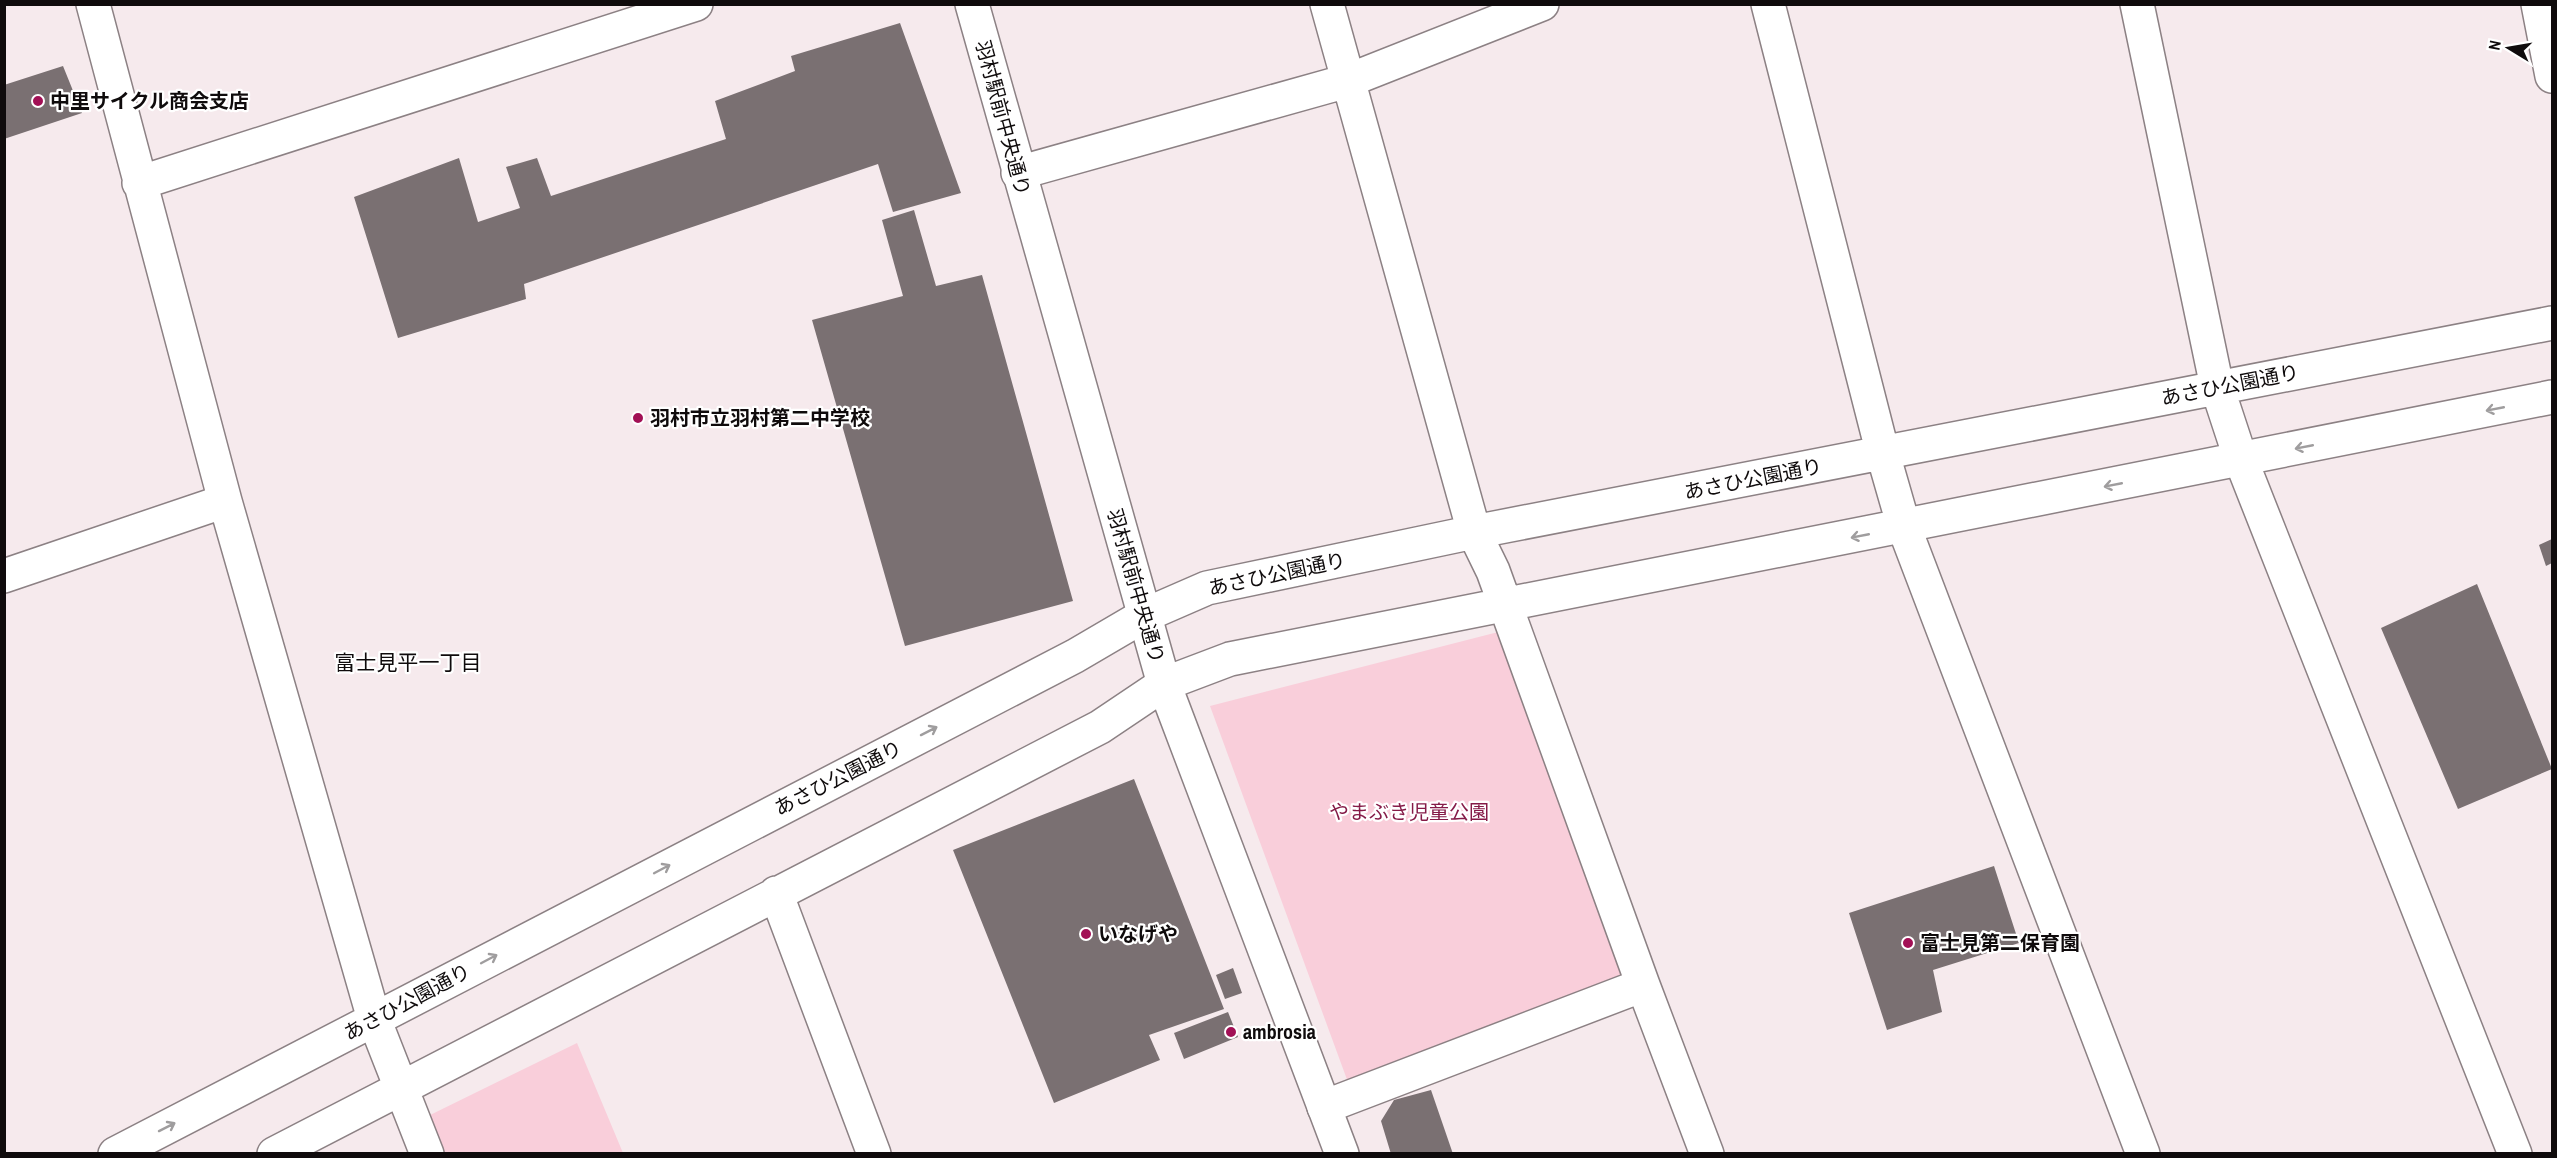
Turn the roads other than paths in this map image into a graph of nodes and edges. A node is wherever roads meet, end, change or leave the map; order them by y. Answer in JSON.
{"nodes":[{"id":1,"x":93,"y":4,"type":"edge"},
{"id":2,"x":696,"y":4,"type":"edge"},
{"id":3,"x":972,"y":4,"type":"edge"},
{"id":4,"x":1327,"y":4,"type":"edge"},
{"id":5,"x":1542,"y":4,"type":"edge"},
{"id":6,"x":1768,"y":4,"type":"edge"},
{"id":7,"x":2137,"y":4,"type":"edge"},
{"id":8,"x":2538,"y":4,"type":"edge"},
{"id":9,"x":2553,"y":76,"type":"edge"},
{"id":10,"x":1347,"y":81,"type":"junction"},
{"id":11,"x":1018,"y":174,"type":"junction"},
{"id":12,"x":139,"y":183,"type":"junction"},
{"id":13,"x":2553,"y":323,"type":"edge"},
{"id":14,"x":2217,"y":387,"type":"junction"},
{"id":15,"x":2553,"y":397,"type":"edge"},
{"id":16,"x":1883,"y":454,"type":"junction"},
{"id":17,"x":2241,"y":460,"type":"junction"},
{"id":18,"x":225,"y":501,"type":"junction"},
{"id":19,"x":1904,"y":527,"type":"junction"},
{"id":20,"x":1474,"y":532,"type":"junction"},
{"id":21,"x":4,"y":576,"type":"edge"},
{"id":22,"x":1505,"y":605,"type":"junction"},
{"id":23,"x":1145,"y":615,"type":"junction"},
{"id":24,"x":1164,"y":684,"type":"junction"},
{"id":25,"x":776,"y":893,"type":"junction"},
{"id":26,"x":1643,"y":985,"type":"junction"},
{"id":27,"x":374,"y":1019,"type":"junction"},
{"id":28,"x":402,"y":1086,"type":"junction"},
{"id":29,"x":1324,"y":1107,"type":"junction"},
{"id":30,"x":115,"y":1154,"type":"edge"},
{"id":31,"x":274,"y":1154,"type":"edge"},
{"id":32,"x":427,"y":1154,"type":"edge"},
{"id":33,"x":874,"y":1154,"type":"edge"},
{"id":34,"x":1342,"y":1154,"type":"edge"},
{"id":35,"x":1707,"y":1154,"type":"edge"},
{"id":36,"x":2143,"y":1154,"type":"edge"},
{"id":37,"x":2515,"y":1154,"type":"edge"}],
"edges":[{"from":1,"to":12,"type":"street"},
{"from":2,"to":12,"type":"street"},
{"from":3,"to":11,"type":"street","name":"羽村駅前中央通り"},
{"from":4,"to":10,"type":"street"},
{"from":5,"to":10,"type":"street"},
{"from":6,"to":16,"type":"street"},
{"from":7,"to":14,"type":"street"},
{"from":8,"to":9,"type":"street"},
{"from":10,"to":11,"type":"street"},
{"from":10,"to":20,"type":"street"},
{"from":11,"to":23,"type":"street","name":"羽村駅前中央通り"},
{"from":12,"to":18,"type":"street"},
{"from":13,"to":14,"type":"street","name":"あさひ公園通り"},
{"from":14,"to":16,"type":"street","name":"あさひ公園通り"},
{"from":14,"to":17,"type":"street"},
{"from":15,"to":17,"type":"street","one_way":true},
{"from":16,"to":19,"type":"street"},
{"from":16,"to":20,"type":"street","name":"あさひ公園通り"},
{"from":17,"to":19,"type":"street","one_way":true},
{"from":17,"to":37,"type":"street"},
{"from":18,"to":21,"type":"street"},
{"from":18,"to":27,"type":"street"},
{"from":19,"to":22,"type":"street","one_way":true},
{"from":19,"to":36,"type":"street"},
{"from":20,"to":22,"type":"street"},
{"from":20,"to":23,"type":"street","name":"あさひ公園通り"},
{"from":22,"to":24,"type":"street"},
{"from":22,"to":26,"type":"street"},
{"from":23,"to":24,"type":"street","name":"羽村駅前中央通り"},
{"from":27,"to":23,"type":"street","name":"あさひ公園通り","one_way":true},
{"from":24,"to":25,"type":"street"},
{"from":24,"to":29,"type":"street","name":"羽村駅前中央通り"},
{"from":25,"to":28,"type":"street"},
{"from":25,"to":33,"type":"street"},
{"from":26,"to":29,"type":"street"},
{"from":26,"to":35,"type":"street"},
{"from":27,"to":28,"type":"street"},
{"from":30,"to":27,"type":"street","name":"あさひ公園通り","one_way":true},
{"from":28,"to":31,"type":"street"},
{"from":28,"to":32,"type":"street"},
{"from":29,"to":34,"type":"street","name":"羽村駅前中央通り"}]}
